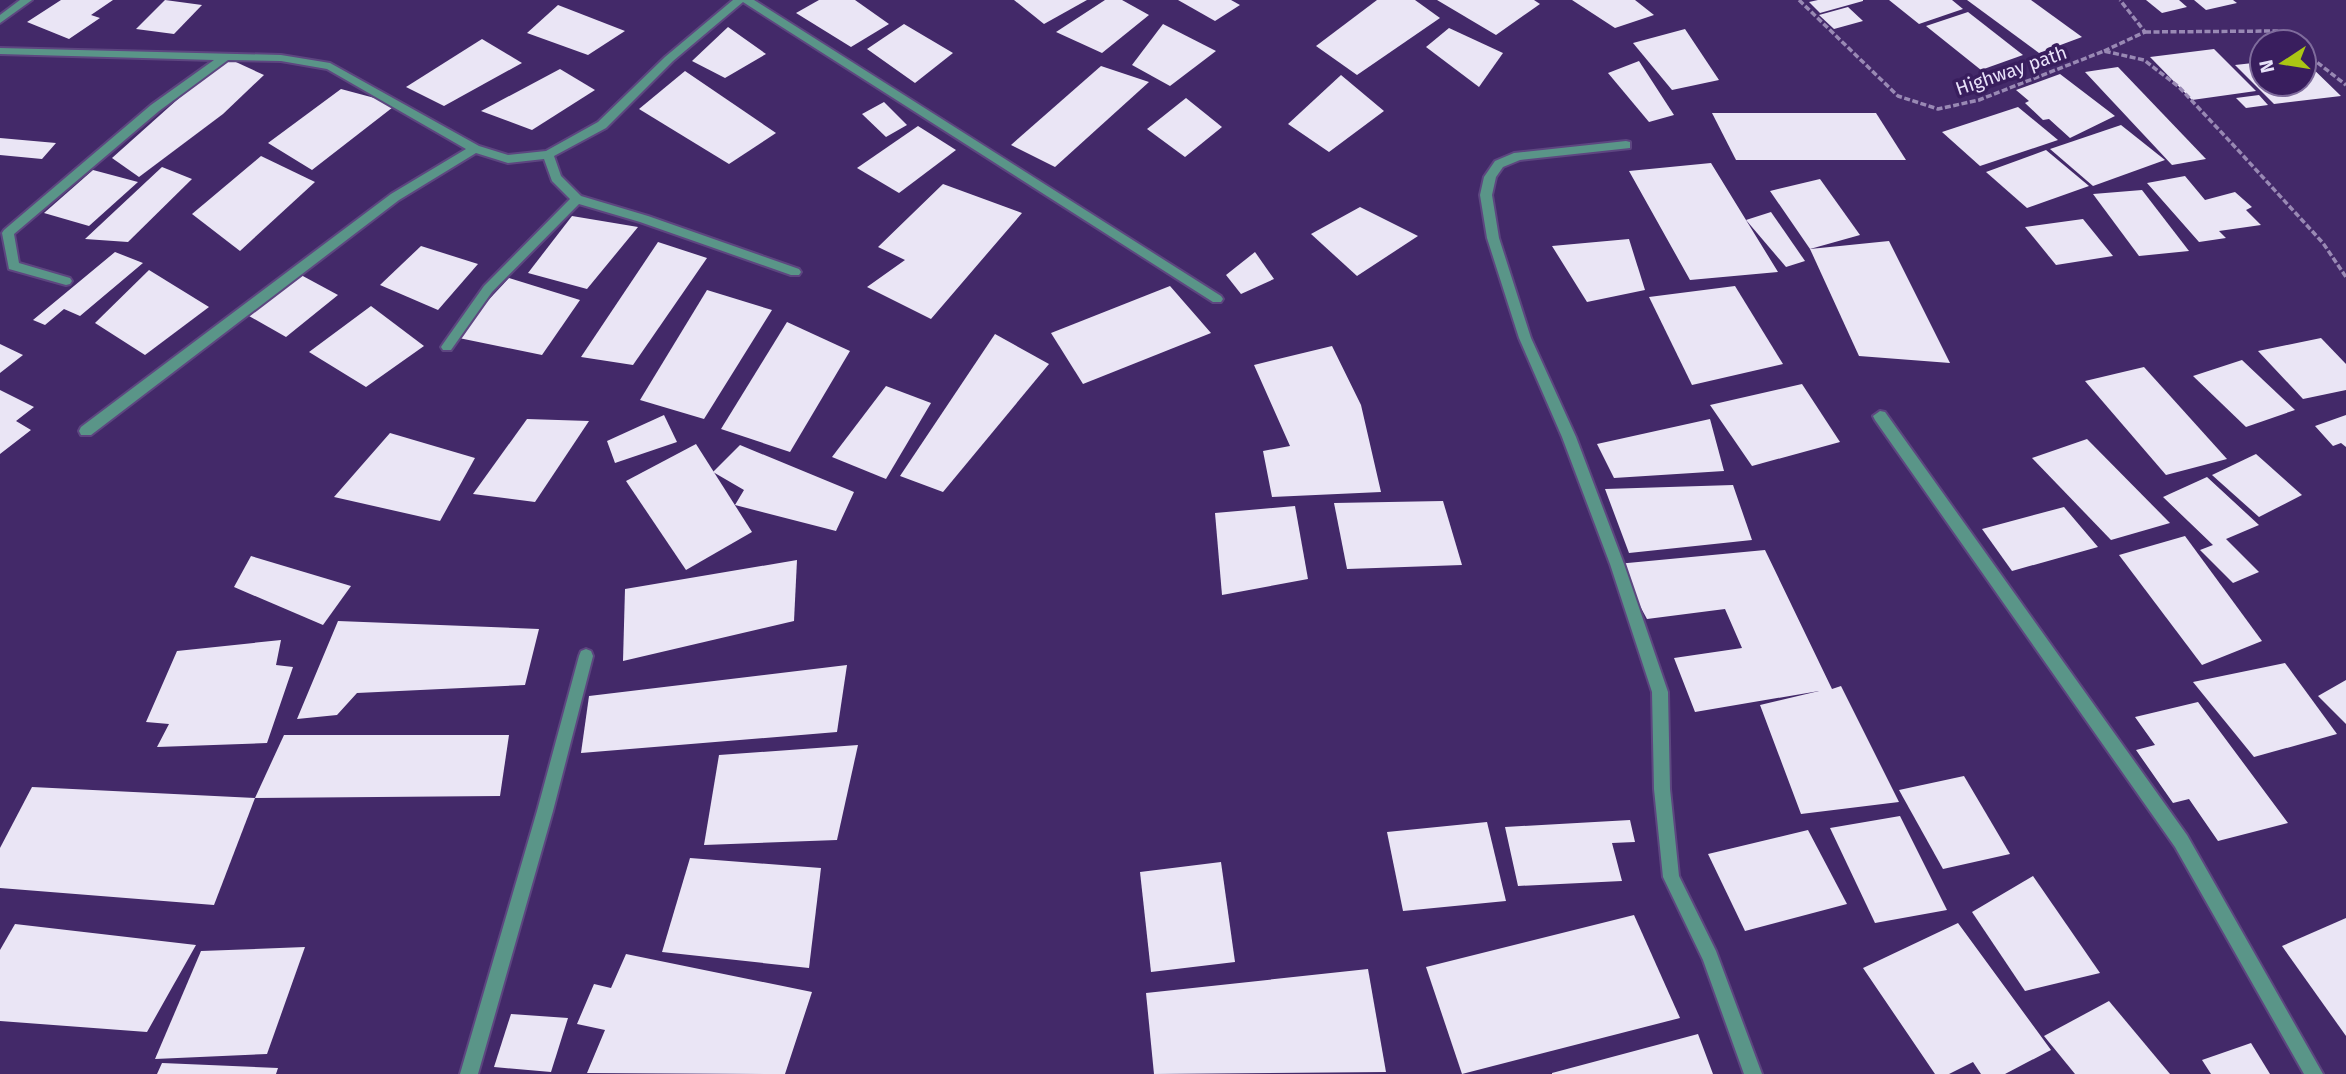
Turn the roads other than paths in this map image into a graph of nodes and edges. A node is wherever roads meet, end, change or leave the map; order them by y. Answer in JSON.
{"nodes":[{"id":1,"x":27,"y":0,"type":"edge"},
{"id":2,"x":739,"y":0,"type":"edge"},
{"id":3,"x":747,"y":0,"type":"edge"},
{"id":4,"x":0,"y":20,"type":"edge"},
{"id":5,"x":0,"y":51,"type":"edge"},
{"id":6,"x":225,"y":58,"type":"junction"},
{"id":7,"x":1626,"y":145,"type":"dead end"},
{"id":8,"x":475,"y":149,"type":"junction"},
{"id":9,"x":548,"y":155,"type":"junction"},
{"id":10,"x":577,"y":199,"type":"junction"},
{"id":11,"x":795,"y":272,"type":"dead end"},
{"id":12,"x":66,"y":281,"type":"dead end"},
{"id":13,"x":1217,"y":299,"type":"dead end"},
{"id":14,"x":447,"y":347,"type":"dead end"},
{"id":15,"x":1880,"y":416,"type":"dead end"},
{"id":16,"x":86,"y":430,"type":"dead end"},
{"id":17,"x":586,"y":656,"type":"dead end"},
{"id":18,"x":469,"y":1074,"type":"edge"},
{"id":19,"x":1753,"y":1074,"type":"edge"},
{"id":20,"x":2314,"y":1074,"type":"edge"}],
"edges":[{"from":1,"to":4,"type":"street"},
{"from":2,"to":9,"type":"street"},
{"from":3,"to":13,"type":"street"},
{"from":5,"to":6,"type":"street"},
{"from":6,"to":8,"type":"street"},
{"from":6,"to":12,"type":"street"},
{"from":7,"to":19,"type":"street"},
{"from":8,"to":9,"type":"street"},
{"from":8,"to":16,"type":"street"},
{"from":9,"to":10,"type":"street"},
{"from":10,"to":11,"type":"street"},
{"from":10,"to":14,"type":"street"},
{"from":15,"to":20,"type":"street"},
{"from":17,"to":18,"type":"street"}]}
